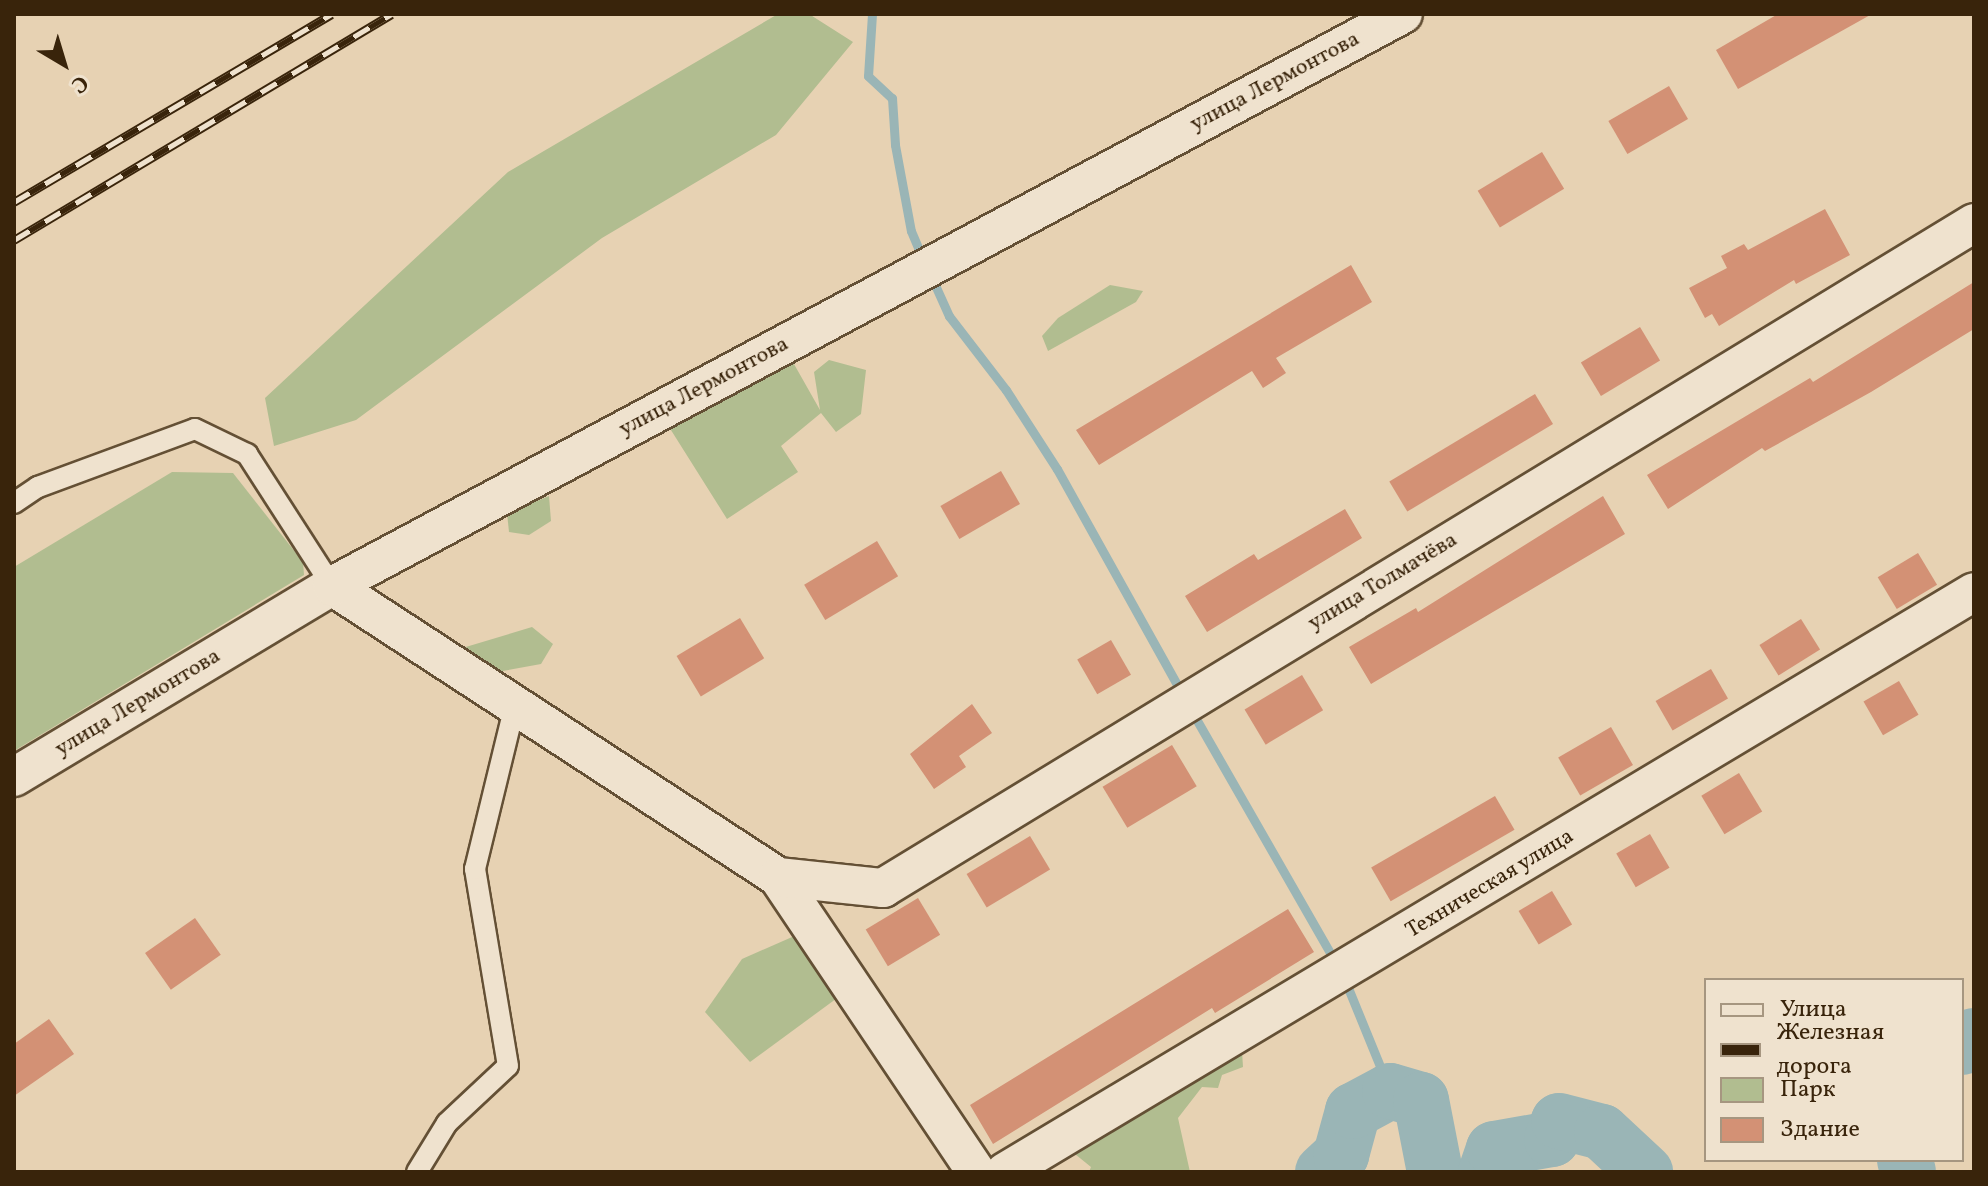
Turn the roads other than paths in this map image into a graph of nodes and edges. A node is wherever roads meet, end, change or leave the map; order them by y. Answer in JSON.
{"nodes":[{"id":1,"x":1403,"y":14,"type":"edge"},
{"id":2,"x":1974,"y":223,"type":"edge"},
{"id":3,"x":14,"y":503,"type":"edge"},
{"id":4,"x":332,"y":586,"type":"junction"},
{"id":5,"x":1974,"y":592,"type":"edge"},
{"id":6,"x":515,"y":705,"type":"junction"},
{"id":7,"x":14,"y":777,"type":"edge"},
{"id":8,"x":778,"y":877,"type":"junction"},
{"id":9,"x":417,"y":1172,"type":"edge"},
{"id":10,"x":976,"y":1172,"type":"edge"},
{"id":11,"x":1005,"y":1172,"type":"edge"}],
"edges":[{"from":1,"to":4,"type":"street","name":"улица Лермонтова"},
{"from":2,"to":8,"type":"street","name":"улица Толмачёва"},
{"from":3,"to":4,"type":"lane"},
{"from":4,"to":6,"type":"street"},
{"from":4,"to":7,"type":"street","name":"улица Лермонтова"},
{"from":5,"to":11,"type":"street","name":"Техническая улица"},
{"from":6,"to":8,"type":"street"},
{"from":6,"to":9,"type":"lane"},
{"from":8,"to":10,"type":"street"}]}
